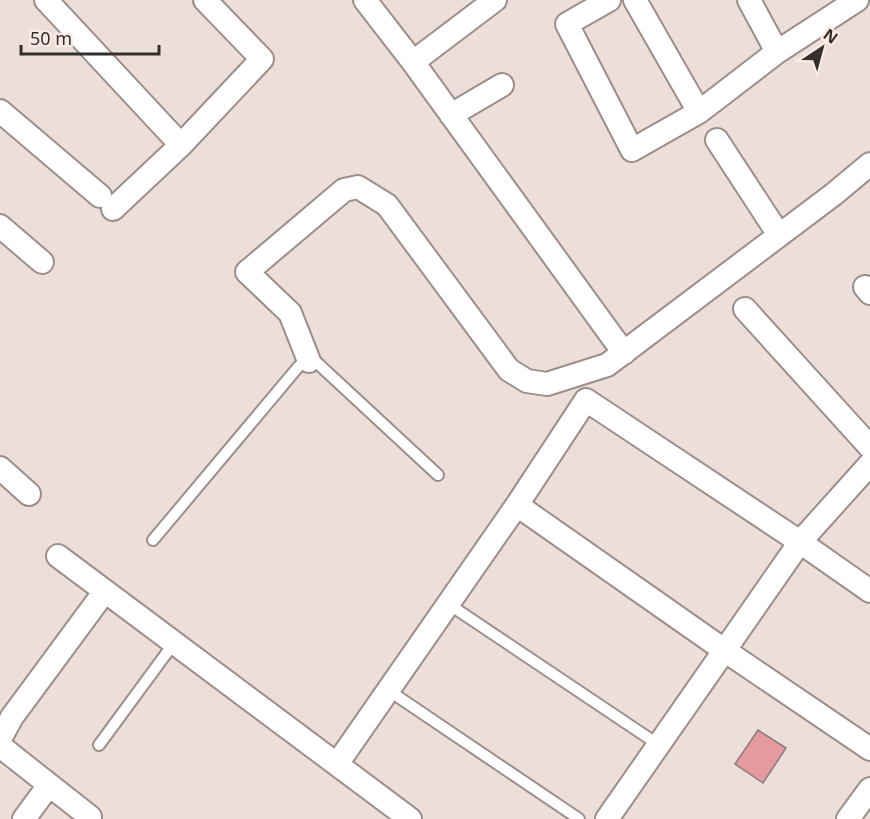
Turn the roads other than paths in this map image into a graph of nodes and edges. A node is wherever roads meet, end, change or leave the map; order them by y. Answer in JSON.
{"nodes":[{"id":1,"x":46,"y":0,"type":"edge"},
{"id":2,"x":205,"y":0,"type":"edge"},
{"id":3,"x":364,"y":0,"type":"edge"},
{"id":4,"x":495,"y":0,"type":"edge"},
{"id":5,"x":609,"y":0,"type":"edge"},
{"id":6,"x":634,"y":0,"type":"edge"},
{"id":7,"x":749,"y":0,"type":"edge"},
{"id":8,"x":854,"y":1,"type":"edge"},
{"id":9,"x":777,"y":52,"type":"junction"},
{"id":10,"x":413,"y":62,"type":"junction"},
{"id":11,"x":502,"y":85,"type":"dead end"},
{"id":12,"x":0,"y":111,"type":"edge"},
{"id":13,"x":699,"y":112,"type":"junction"},
{"id":14,"x":451,"y":115,"type":"junction"},
{"id":15,"x":717,"y":140,"type":"dead end"},
{"id":16,"x":181,"y":146,"type":"junction"},
{"id":17,"x":870,"y":164,"type":"edge"},
{"id":18,"x":3,"y":233,"type":"edge"},
{"id":19,"x":779,"y":236,"type":"junction"},
{"id":20,"x":42,"y":262,"type":"dead end"},
{"id":21,"x":745,"y":309,"type":"dead end"},
{"id":22,"x":624,"y":353,"type":"junction"},
{"id":23,"x":309,"y":361,"type":"junction"},
{"id":24,"x":870,"y":447,"type":"edge"},
{"id":25,"x":870,"y":464,"type":"edge"},
{"id":26,"x":0,"y":468,"type":"edge"},
{"id":27,"x":438,"y":475,"type":"dead end"},
{"id":28,"x":29,"y":494,"type":"dead end"},
{"id":29,"x":517,"y":504,"type":"junction"},
{"id":30,"x":153,"y":540,"type":"dead end"},
{"id":31,"x":800,"y":542,"type":"junction"},
{"id":32,"x":58,"y":556,"type":"dead end"},
{"id":33,"x":105,"y":591,"type":"junction"},
{"id":34,"x":870,"y":591,"type":"edge"},
{"id":35,"x":447,"y":603,"type":"junction"},
{"id":36,"x":174,"y":643,"type":"junction"},
{"id":37,"x":724,"y":650,"type":"junction"},
{"id":38,"x":388,"y":690,"type":"junction"},
{"id":39,"x":0,"y":739,"type":"edge"},
{"id":40,"x":99,"y":745,"type":"dead end"},
{"id":41,"x":658,"y":745,"type":"junction"},
{"id":42,"x":0,"y":746,"type":"edge"},
{"id":43,"x":870,"y":749,"type":"edge"},
{"id":44,"x":337,"y":764,"type":"junction"},
{"id":45,"x":49,"y":784,"type":"junction"},
{"id":46,"x":870,"y":789,"type":"edge"},
{"id":47,"x":90,"y":817,"type":"dead end"},
{"id":48,"x":24,"y":819,"type":"edge"},
{"id":49,"x":410,"y":819,"type":"edge"},
{"id":50,"x":579,"y":819,"type":"edge"},
{"id":51,"x":608,"y":819,"type":"edge"},
{"id":52,"x":848,"y":819,"type":"edge"}],
"edges":[{"from":1,"to":16,"type":"street"},
{"from":2,"to":16,"type":"street"},
{"from":3,"to":10,"type":"street"},
{"from":4,"to":10,"type":"street"},
{"from":5,"to":13,"type":"street"},
{"from":6,"to":13,"type":"street"},
{"from":7,"to":9,"type":"street"},
{"from":8,"to":9,"type":"street"},
{"from":9,"to":13,"type":"street"},
{"from":10,"to":14,"type":"street"},
{"from":11,"to":14,"type":"street"},
{"from":12,"to":16,"type":"street"},
{"from":14,"to":22,"type":"street"},
{"from":15,"to":19,"type":"street"},
{"from":17,"to":19,"type":"street"},
{"from":18,"to":20,"type":"street"},
{"from":19,"to":22,"type":"street"},
{"from":21,"to":24,"type":"street"},
{"from":22,"to":23,"type":"street"},
{"from":23,"to":27,"type":"lane"},
{"from":23,"to":30,"type":"lane"},
{"from":25,"to":31,"type":"street"},
{"from":26,"to":28,"type":"street"},
{"from":29,"to":31,"type":"street"},
{"from":29,"to":35,"type":"street"},
{"from":29,"to":37,"type":"street"},
{"from":31,"to":34,"type":"street"},
{"from":31,"to":37,"type":"street"},
{"from":32,"to":33,"type":"street"},
{"from":33,"to":36,"type":"street"},
{"from":33,"to":39,"type":"street"},
{"from":35,"to":38,"type":"street"},
{"from":35,"to":41,"type":"lane"},
{"from":36,"to":40,"type":"lane"},
{"from":36,"to":44,"type":"street"},
{"from":37,"to":41,"type":"street"},
{"from":37,"to":43,"type":"street"},
{"from":38,"to":44,"type":"street"},
{"from":38,"to":50,"type":"lane"},
{"from":41,"to":51,"type":"street"},
{"from":42,"to":45,"type":"street"},
{"from":44,"to":49,"type":"street"},
{"from":45,"to":47,"type":"street"},
{"from":45,"to":48,"type":"street"},
{"from":46,"to":52,"type":"street"}]}
